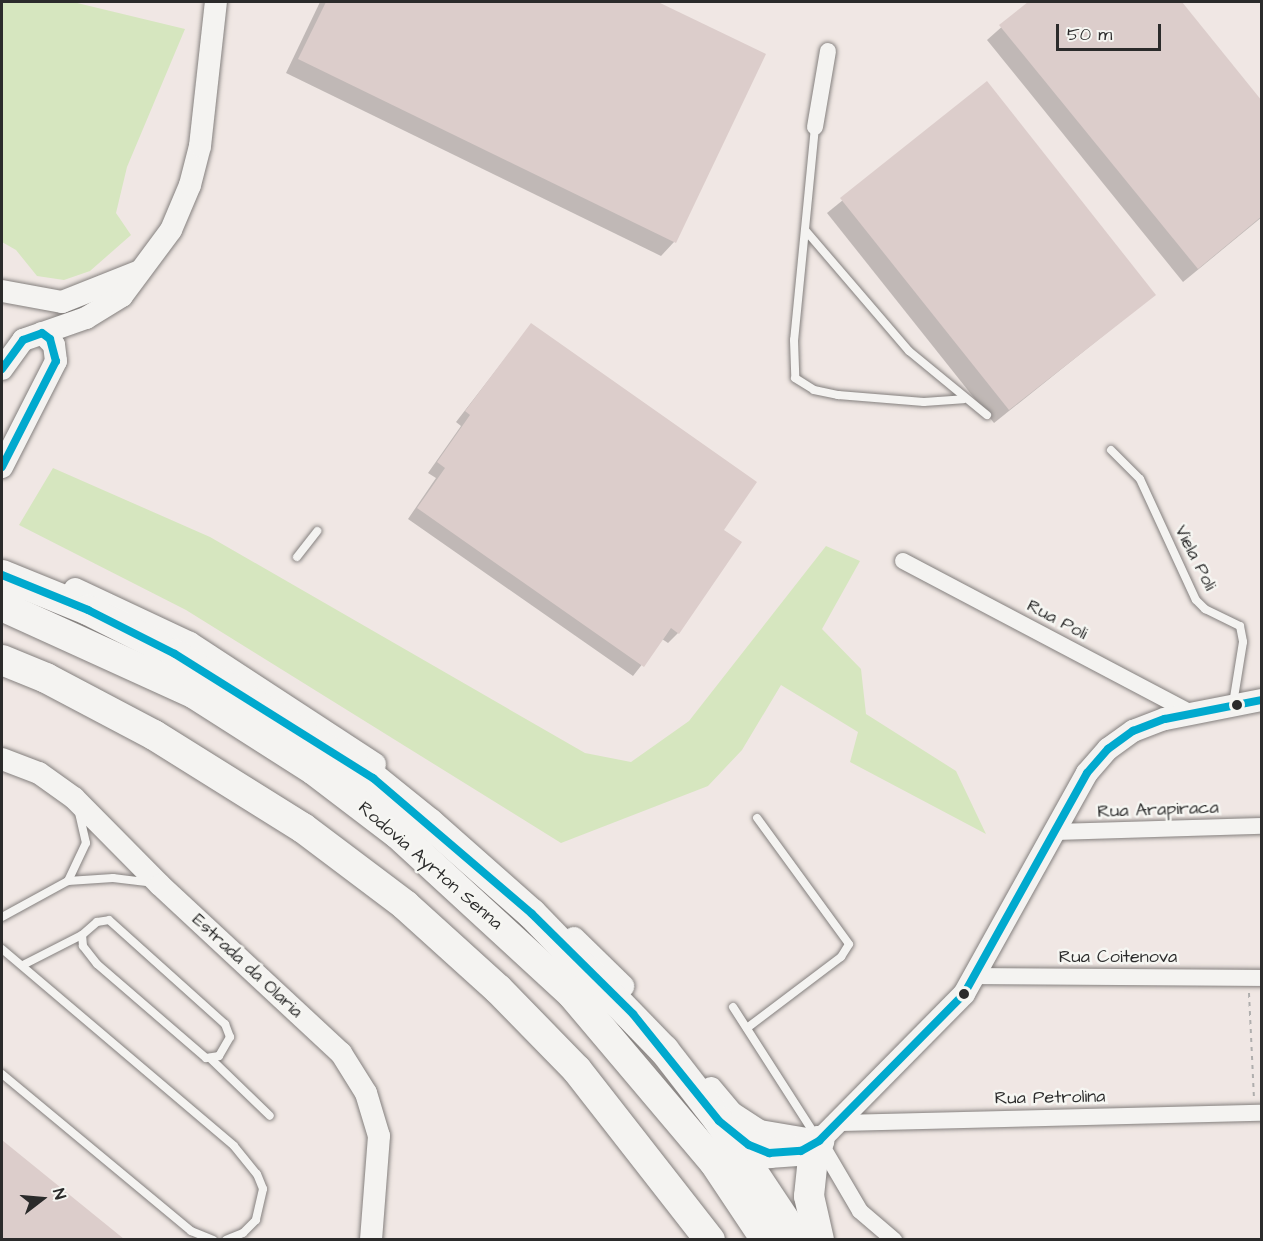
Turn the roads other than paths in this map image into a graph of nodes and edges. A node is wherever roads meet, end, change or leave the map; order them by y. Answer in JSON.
{"nodes":[{"id":1,"x":216,"y":2,"type":"edge"},
{"id":2,"x":828,"y":51,"type":"dead end"},
{"id":3,"x":814,"y":127,"type":"joint"},
{"id":4,"x":806,"y":231,"type":"junction"},
{"id":5,"x":144,"y":269,"type":"junction"},
{"id":6,"x":2,"y":291,"type":"edge"},
{"id":7,"x":42,"y":333,"type":"junction"},
{"id":8,"x":2,"y":369,"type":"edge"},
{"id":9,"x":963,"y":399,"type":"junction"},
{"id":10,"x":987,"y":415,"type":"dead end"},
{"id":11,"x":1111,"y":450,"type":"dead end"},
{"id":12,"x":2,"y":466,"type":"edge"},
{"id":13,"x":317,"y":531,"type":"dead end"},
{"id":14,"x":297,"y":557,"type":"dead end"},
{"id":15,"x":2,"y":559,"type":"edge"},
{"id":16,"x":903,"y":561,"type":"dead end"},
{"id":17,"x":2,"y":575,"type":"edge"},
{"id":18,"x":2,"y":606,"type":"edge"},
{"id":19,"x":2,"y":660,"type":"edge"},
{"id":20,"x":1262,"y":700,"type":"edge"},
{"id":21,"x":1232,"y":708,"type":"junction"},
{"id":22,"x":1193,"y":714,"type":"junction"},
{"id":23,"x":2,"y":759,"type":"edge"},
{"id":24,"x":75,"y":798,"type":"junction"},
{"id":25,"x":757,"y":818,"type":"dead end"},
{"id":26,"x":1262,"y":826,"type":"edge"},
{"id":27,"x":1055,"y":832,"type":"junction"},
{"id":28,"x":68,"y":881,"type":"junction"},
{"id":29,"x":160,"y":885,"type":"junction"},
{"id":30,"x":2,"y":917,"type":"edge"},
{"id":31,"x":82,"y":936,"type":"junction"},
{"id":32,"x":2,"y":949,"type":"edge"},
{"id":33,"x":23,"y":965,"type":"junction"},
{"id":34,"x":975,"y":976,"type":"junction"},
{"id":35,"x":1256,"y":978,"type":"edge"},
{"id":36,"x":733,"y":1007,"type":"dead end"},
{"id":37,"x":747,"y":1028,"type":"junction"},
{"id":38,"x":210,"y":1059,"type":"junction"},
{"id":39,"x":2,"y":1074,"type":"edge"},
{"id":40,"x":1258,"y":1113,"type":"edge"},
{"id":41,"x":270,"y":1116,"type":"dead end"},
{"id":42,"x":718,"y":1121,"type":"junction"},
{"id":43,"x":829,"y":1132,"type":"junction"},
{"id":44,"x":213,"y":1239,"type":"edge"},
{"id":45,"x":226,"y":1239,"type":"edge"},
{"id":46,"x":371,"y":1239,"type":"edge"},
{"id":47,"x":710,"y":1239,"type":"edge"},
{"id":48,"x":766,"y":1239,"type":"edge"},
{"id":49,"x":798,"y":1239,"type":"edge"},
{"id":50,"x":819,"y":1239,"type":"edge"},
{"id":51,"x":894,"y":1239,"type":"edge"}],
"edges":[{"from":1,"to":5,"type":"street"},
{"from":2,"to":3,"type":"street"},
{"from":3,"to":4,"type":"lane"},
{"from":4,"to":9,"type":"lane"},
{"from":4,"to":9,"type":"lane"},
{"from":5,"to":6,"type":"street"},
{"from":5,"to":7,"type":"street"},
{"from":7,"to":8,"type":"street"},
{"from":7,"to":12,"type":"street"},
{"from":9,"to":10,"type":"lane"},
{"from":11,"to":21,"type":"lane","name":"Viela Poli"},
{"from":13,"to":14,"type":"lane"},
{"from":15,"to":43,"type":"street"},
{"from":16,"to":22,"type":"street","name":"Rua Poli"},
{"from":17,"to":42,"type":"highway"},
{"from":18,"to":48,"type":"highway","name":"Rodovia Ayrton Senna"},
{"from":19,"to":47,"type":"highway"},
{"from":20,"to":21,"type":"street"},
{"from":21,"to":22,"type":"street"},
{"from":22,"to":27,"type":"street"},
{"from":23,"to":24,"type":"street","name":"Estrada da Olaria"},
{"from":24,"to":28,"type":"lane"},
{"from":24,"to":29,"type":"street","name":"Estrada da Olaria"},
{"from":25,"to":37,"type":"lane"},
{"from":26,"to":27,"type":"street","name":"Rua Arapiraca"},
{"from":27,"to":34,"type":"street"},
{"from":28,"to":29,"type":"lane"},
{"from":28,"to":30,"type":"lane"},
{"from":29,"to":46,"type":"street","name":"Estrada da Olaria"},
{"from":31,"to":33,"type":"lane"},
{"from":31,"to":38,"type":"lane"},
{"from":31,"to":38,"type":"lane"},
{"from":32,"to":33,"type":"lane"},
{"from":33,"to":45,"type":"lane"},
{"from":34,"to":35,"type":"street","name":"Rua Coitenova"},
{"from":34,"to":43,"type":"street"},
{"from":36,"to":37,"type":"lane"},
{"from":37,"to":43,"type":"lane"},
{"from":38,"to":41,"type":"lane"},
{"from":39,"to":44,"type":"lane"},
{"from":40,"to":43,"type":"street","name":"Rua Petrolina"},
{"from":42,"to":43,"type":"highway"},
{"from":42,"to":49,"type":"highway"},
{"from":43,"to":50,"type":"highway"},
{"from":43,"to":51,"type":"street"}]}
